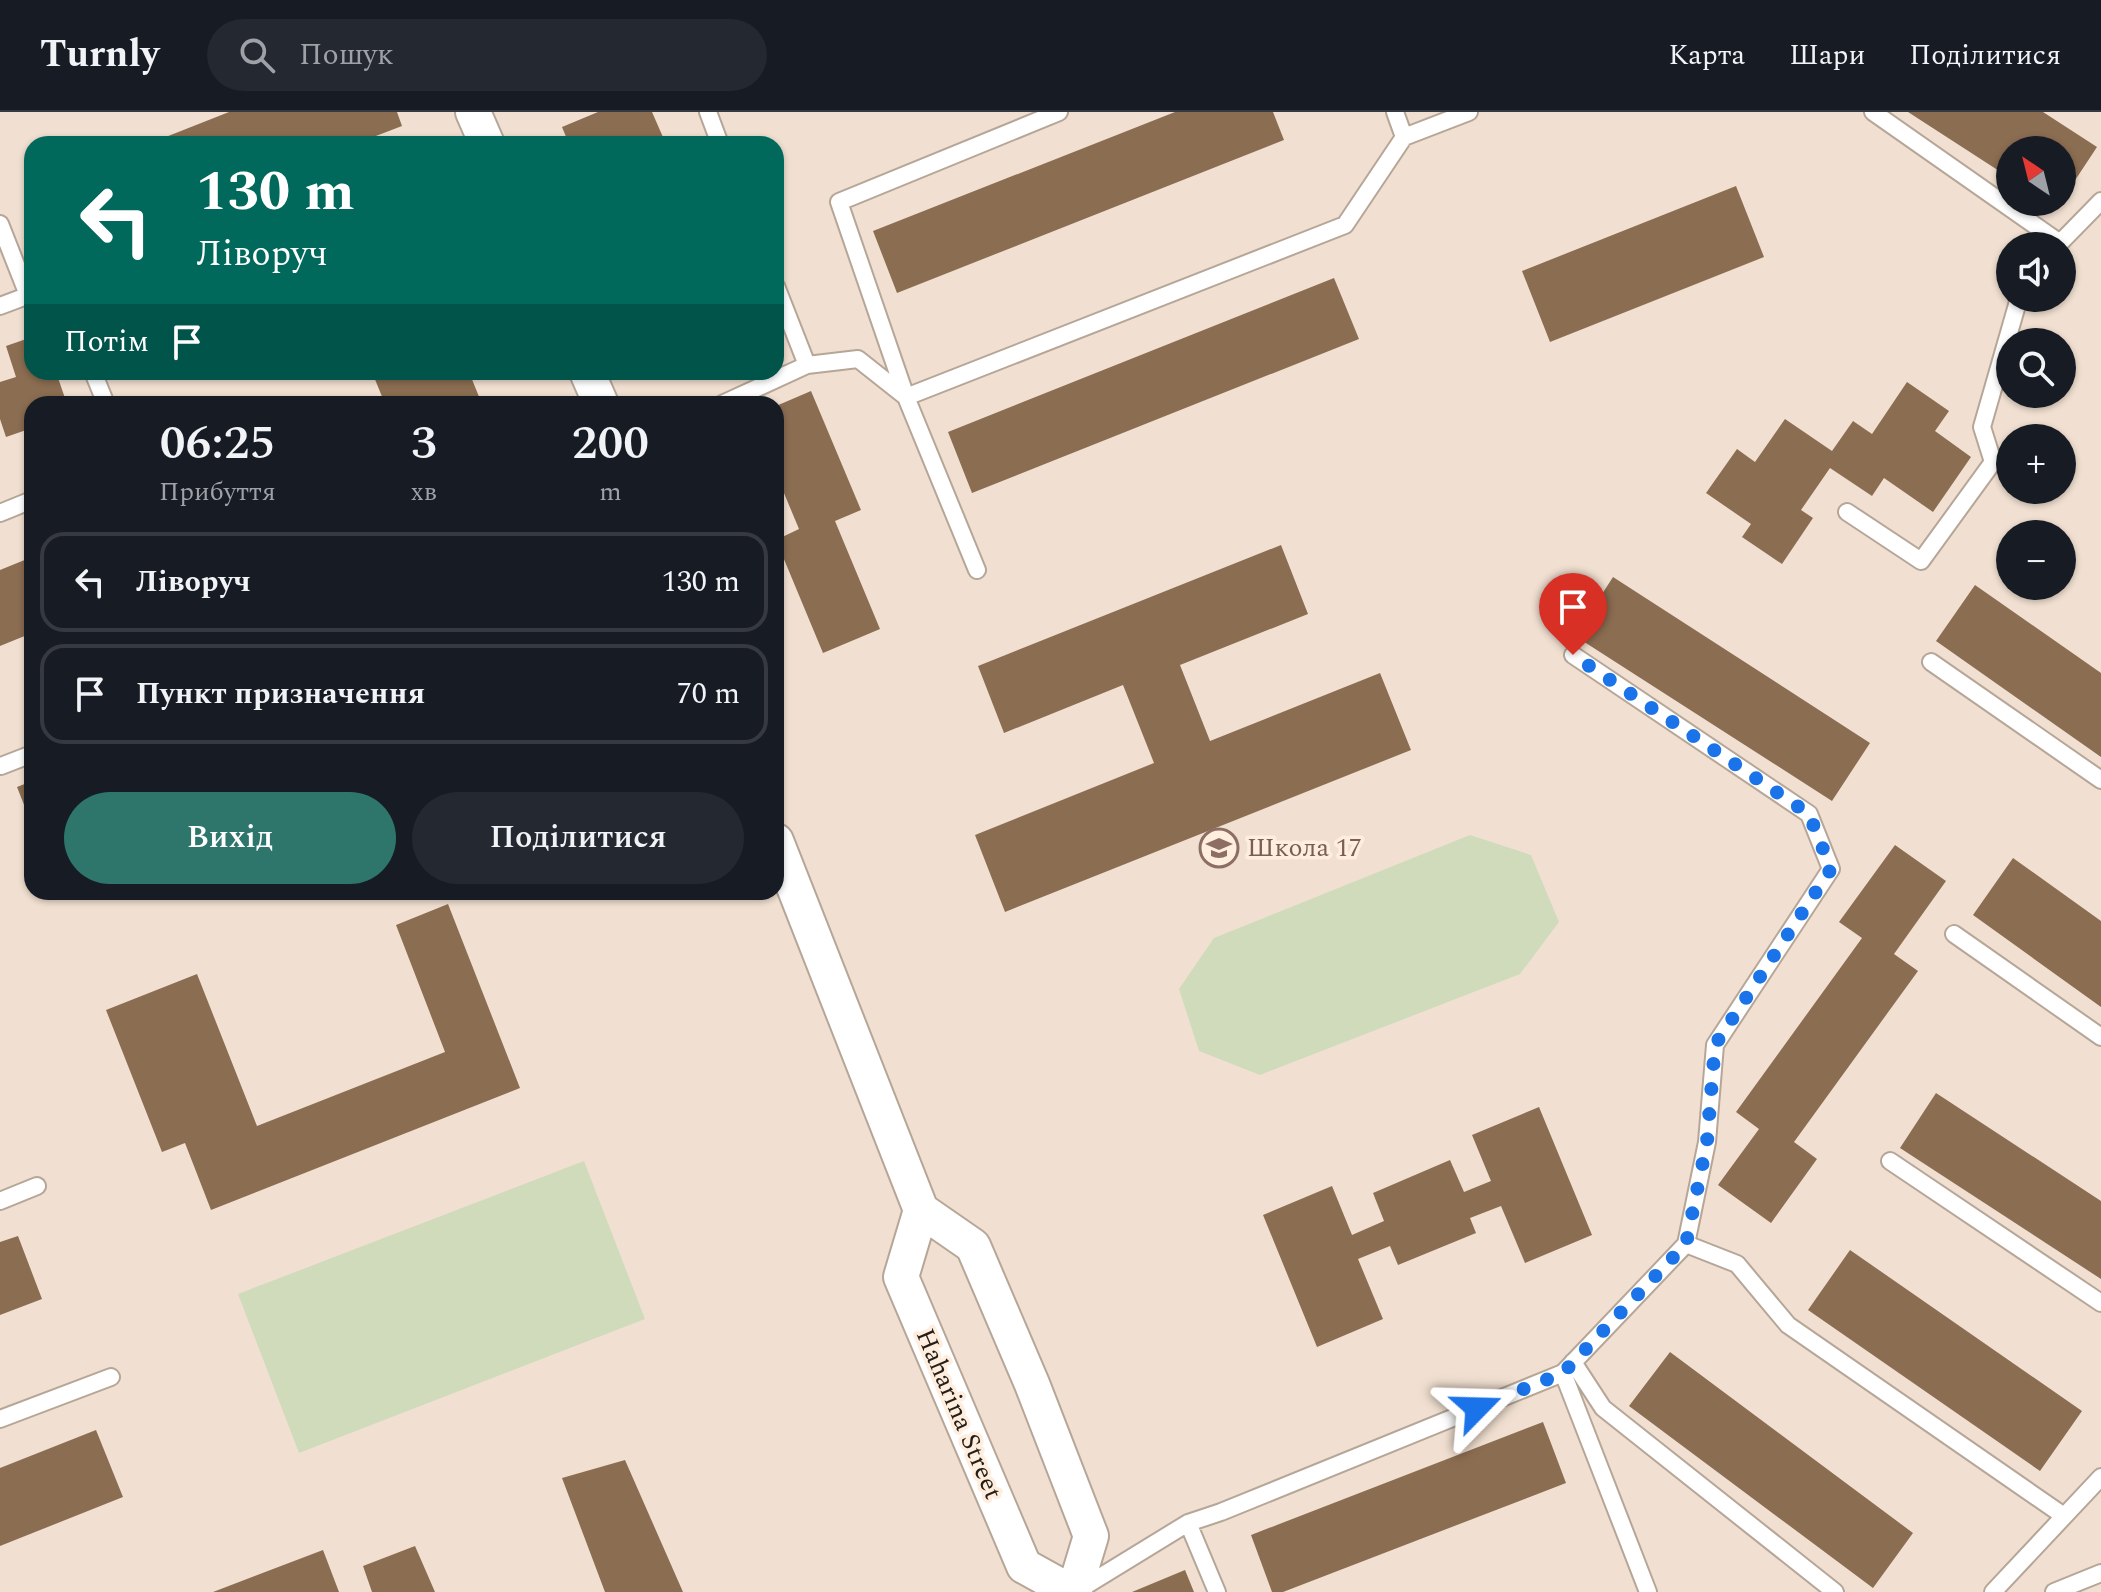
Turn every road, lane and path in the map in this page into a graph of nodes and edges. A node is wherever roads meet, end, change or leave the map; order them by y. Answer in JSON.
{"nodes":[{"id":1,"x":473,"y":112,"type":"edge"},
{"id":2,"x":708,"y":112,"type":"edge"},
{"id":3,"x":1059,"y":112,"type":"edge"},
{"id":4,"x":1395,"y":112,"type":"edge"},
{"id":5,"x":1469,"y":112,"type":"edge"},
{"id":6,"x":1873,"y":112,"type":"edge"},
{"id":7,"x":484,"y":136,"type":"edge"},
{"id":8,"x":717,"y":136,"type":"edge"},
{"id":9,"x":1404,"y":137,"type":"junction"},
{"id":10,"x":2101,"y":201,"type":"edge"},
{"id":11,"x":0,"y":224,"type":"edge"},
{"id":12,"x":2040,"y":232,"type":"edge"},
{"id":13,"x":2071,"y":232,"type":"edge"},
{"id":14,"x":24,"y":281,"type":"edge"},
{"id":15,"x":24,"y":297,"type":"edge"},
{"id":16,"x":0,"y":306,"type":"edge"},
{"id":17,"x":784,"y":306,"type":"edge"},
{"id":18,"x":2015,"y":312,"type":"edge"},
{"id":19,"x":807,"y":365,"type":"junction"},
{"id":20,"x":784,"y":376,"type":"edge"},
{"id":21,"x":774,"y":380,"type":"edge"},
{"id":22,"x":739,"y":396,"type":"edge"},
{"id":23,"x":906,"y":397,"type":"junction"},
{"id":24,"x":24,"y":503,"type":"edge"},
{"id":25,"x":1847,"y":512,"type":"dead end"},
{"id":26,"x":0,"y":513,"type":"edge"},
{"id":27,"x":977,"y":570,"type":"dead end"},
{"id":28,"x":1573,"y":655,"type":"dead end"},
{"id":29,"x":1931,"y":662,"type":"dead end"},
{"id":30,"x":24,"y":757,"type":"edge"},
{"id":31,"x":1,"y":766,"type":"edge"},
{"id":32,"x":2101,"y":780,"type":"edge"},
{"id":33,"x":784,"y":861,"type":"edge"},
{"id":34,"x":1954,"y":934,"type":"dead end"},
{"id":35,"x":2101,"y":1037,"type":"edge"},
{"id":36,"x":1890,"y":1161,"type":"dead end"},
{"id":37,"x":37,"y":1186,"type":"dead end"},
{"id":38,"x":0,"y":1201,"type":"edge"},
{"id":39,"x":921,"y":1210,"type":"junction"},
{"id":40,"x":1686,"y":1244,"type":"junction"},
{"id":41,"x":2101,"y":1303,"type":"edge"},
{"id":42,"x":1568,"y":1368,"type":"junction"},
{"id":43,"x":111,"y":1377,"type":"dead end"},
{"id":44,"x":0,"y":1419,"type":"edge"},
{"id":45,"x":2101,"y":1477,"type":"edge"},
{"id":46,"x":2064,"y":1516,"type":"junction"},
{"id":47,"x":1188,"y":1523,"type":"junction"},
{"id":48,"x":2101,"y":1573,"type":"edge"},
{"id":49,"x":1074,"y":1592,"type":"edge"},
{"id":50,"x":1217,"y":1592,"type":"edge"},
{"id":51,"x":1648,"y":1592,"type":"edge"},
{"id":52,"x":1835,"y":1592,"type":"edge"},
{"id":53,"x":1993,"y":1592,"type":"edge"},
{"id":54,"x":2054,"y":1592,"type":"edge"}],
"edges":[{"from":1,"to":7,"type":"street"},
{"from":2,"to":8,"type":"lane"},
{"from":3,"to":23,"type":"lane"},
{"from":4,"to":9,"type":"lane"},
{"from":5,"to":9,"type":"lane"},
{"from":6,"to":12,"type":"lane"},
{"from":9,"to":23,"type":"lane"},
{"from":10,"to":13,"type":"lane"},
{"from":11,"to":14,"type":"lane"},
{"from":15,"to":16,"type":"lane"},
{"from":17,"to":19,"type":"lane"},
{"from":18,"to":25,"type":"lane"},
{"from":19,"to":20,"type":"lane"},
{"from":19,"to":23,"type":"lane"},
{"from":21,"to":22,"type":"lane"},
{"from":23,"to":27,"type":"lane"},
{"from":24,"to":26,"type":"lane"},
{"from":28,"to":40,"type":"lane"},
{"from":29,"to":32,"type":"lane"},
{"from":30,"to":31,"type":"lane"},
{"from":33,"to":39,"type":"street"},
{"from":34,"to":35,"type":"lane"},
{"from":36,"to":41,"type":"lane"},
{"from":37,"to":38,"type":"lane"},
{"from":39,"to":49,"type":"street"},
{"from":39,"to":49,"type":"street","name":"Haharina Street"},
{"from":40,"to":42,"type":"lane"},
{"from":40,"to":46,"type":"lane"},
{"from":42,"to":47,"type":"lane"},
{"from":42,"to":51,"type":"lane"},
{"from":42,"to":52,"type":"lane"},
{"from":43,"to":44,"type":"lane"},
{"from":45,"to":46,"type":"lane"},
{"from":46,"to":53,"type":"lane"},
{"from":47,"to":49,"type":"lane"},
{"from":47,"to":50,"type":"lane"},
{"from":48,"to":54,"type":"lane"}]}
